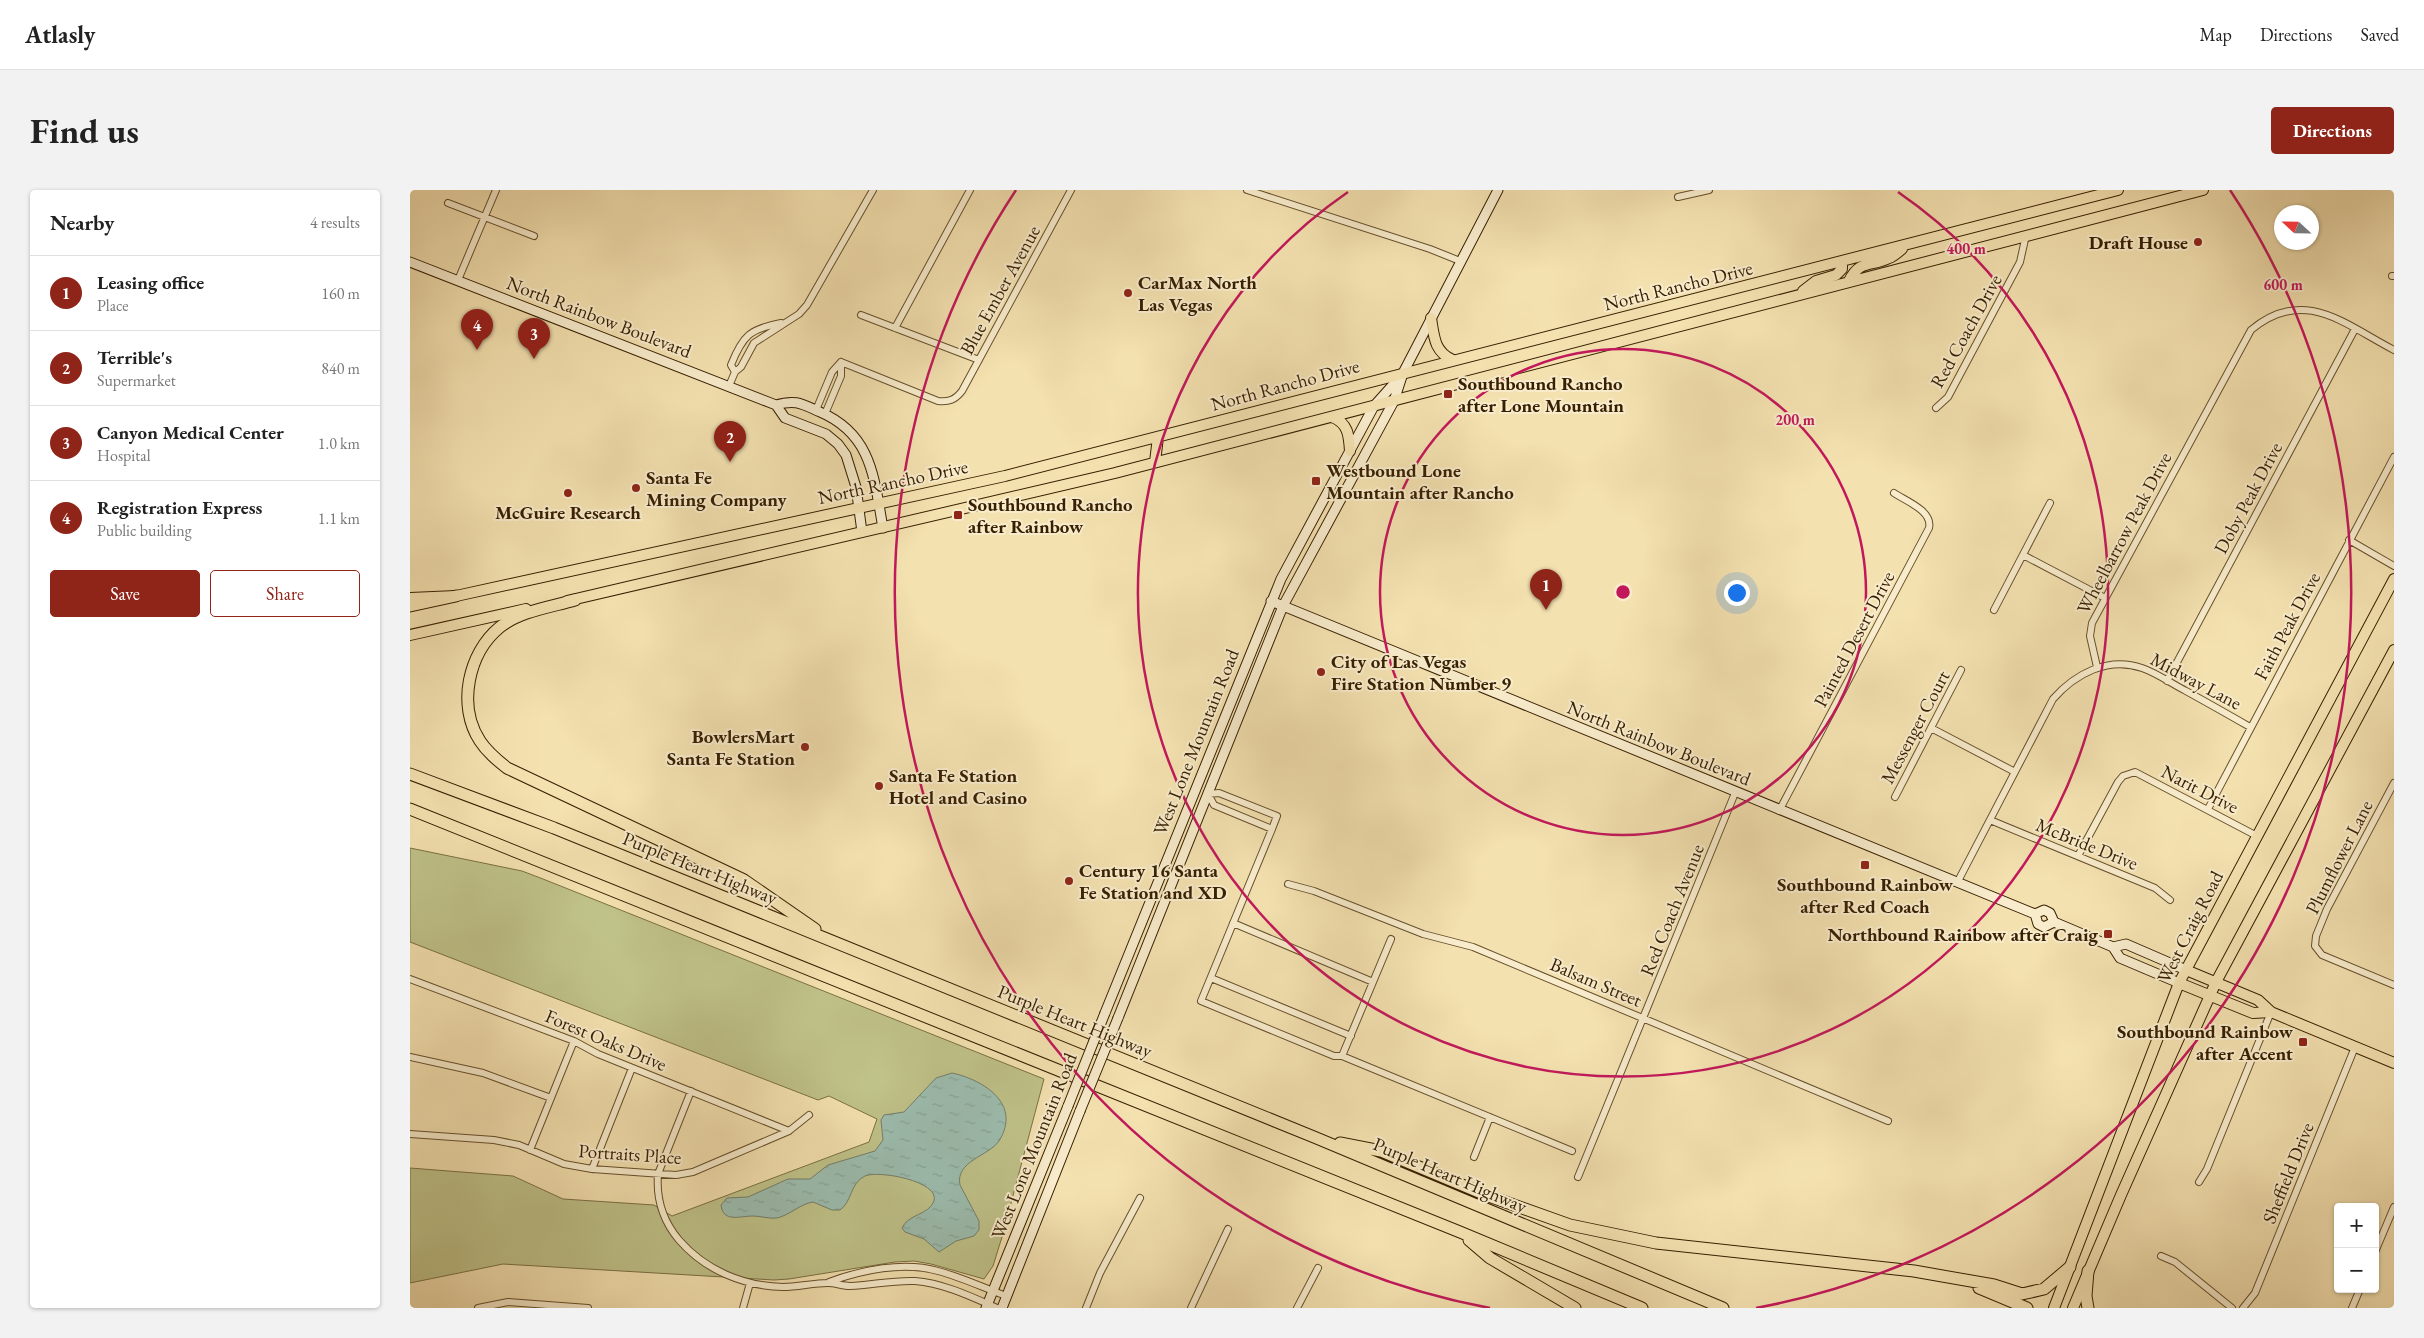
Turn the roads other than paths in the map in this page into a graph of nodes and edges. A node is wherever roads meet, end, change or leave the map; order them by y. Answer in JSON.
{"nodes":[{"id":1,"x":496,"y":190,"type":"edge"},
{"id":2,"x":873,"y":190,"type":"edge"},
{"id":3,"x":970,"y":190,"type":"edge"},
{"id":4,"x":1071,"y":190,"type":"edge"},
{"id":5,"x":1247,"y":190,"type":"edge"},
{"id":6,"x":1498,"y":190,"type":"edge"},
{"id":7,"x":1709,"y":190,"type":"edge"},
{"id":8,"x":2118,"y":190,"type":"edge"},
{"id":9,"x":2203,"y":190,"type":"edge"},
{"id":10,"x":1678,"y":197,"type":"dead end"},
{"id":11,"x":448,"y":203,"type":"dead end"},
{"id":12,"x":485,"y":217,"type":"junction"},
{"id":13,"x":2026,"y":235,"type":"junction"},
{"id":14,"x":534,"y":236,"type":"dead end"},
{"id":15,"x":1910,"y":244,"type":"junction"},
{"id":16,"x":1460,"y":261,"type":"junction"},
{"id":17,"x":410,"y":262,"type":"edge"},
{"id":18,"x":1842,"y":262,"type":"junction"},
{"id":19,"x":458,"y":280,"type":"junction"},
{"id":20,"x":1850,"y":281,"type":"junction"},
{"id":21,"x":1799,"y":294,"type":"junction"},
{"id":22,"x":860,"y":314,"type":"dead end"},
{"id":23,"x":1431,"y":318,"type":"junction"},
{"id":24,"x":783,"y":323,"type":"junction"},
{"id":25,"x":895,"y":328,"type":"junction"},
{"id":26,"x":2355,"y":330,"type":"junction"},
{"id":27,"x":2394,"y":350,"type":"edge"},
{"id":28,"x":979,"y":360,"type":"junction"},
{"id":29,"x":1453,"y":360,"type":"junction"},
{"id":30,"x":841,"y":362,"type":"junction"},
{"id":31,"x":735,"y":372,"type":"junction"},
{"id":32,"x":1403,"y":373,"type":"junction"},
{"id":33,"x":729,"y":386,"type":"junction"},
{"id":34,"x":1394,"y":401,"type":"junction"},
{"id":35,"x":776,"y":405,"type":"junction"},
{"id":36,"x":1374,"y":406,"type":"junction"},
{"id":37,"x":1936,"y":408,"type":"dead end"},
{"id":38,"x":816,"y":410,"type":"junction"},
{"id":39,"x":825,"y":414,"type":"junction"},
{"id":40,"x":1332,"y":417,"type":"junction"},
{"id":41,"x":1158,"y":437,"type":"junction"},
{"id":42,"x":1350,"y":451,"type":"junction"},
{"id":43,"x":2394,"y":457,"type":"edge"},
{"id":44,"x":1155,"y":462,"type":"junction"},
{"id":45,"x":1894,"y":493,"type":"dead end"},
{"id":46,"x":879,"y":503,"type":"junction"},
{"id":47,"x":2050,"y":503,"type":"dead end"},
{"id":48,"x":859,"y":507,"type":"junction"},
{"id":49,"x":883,"y":528,"type":"junction"},
{"id":50,"x":862,"y":532,"type":"junction"},
{"id":51,"x":2349,"y":540,"type":"junction"},
{"id":52,"x":2023,"y":555,"type":"junction"},
{"id":53,"x":2394,"y":566,"type":"edge"},
{"id":54,"x":2394,"y":579,"type":"edge"},
{"id":55,"x":456,"y":596,"type":"junction"},
{"id":56,"x":410,"y":598,"type":"edge"},
{"id":57,"x":2105,"y":598,"type":"junction"},
{"id":58,"x":575,"y":600,"type":"junction"},
{"id":59,"x":1271,"y":601,"type":"junction"},
{"id":60,"x":410,"y":606,"type":"edge"},
{"id":61,"x":1283,"y":606,"type":"junction"},
{"id":62,"x":1994,"y":610,"type":"dead end"},
{"id":63,"x":410,"y":636,"type":"edge"},
{"id":64,"x":2394,"y":650,"type":"edge"},
{"id":65,"x":1250,"y":652,"type":"junction"},
{"id":66,"x":1262,"y":657,"type":"junction"},
{"id":67,"x":2098,"y":667,"type":"junction"},
{"id":68,"x":1243,"y":670,"type":"junction"},
{"id":69,"x":1961,"y":670,"type":"dead end"},
{"id":70,"x":1255,"y":675,"type":"junction"},
{"id":71,"x":2167,"y":681,"type":"junction"},
{"id":72,"x":1224,"y":716,"type":"junction"},
{"id":73,"x":1236,"y":722,"type":"junction"},
{"id":74,"x":2250,"y":727,"type":"junction"},
{"id":75,"x":1220,"y":728,"type":"junction"},
{"id":76,"x":1931,"y":728,"type":"junction"},
{"id":77,"x":1232,"y":733,"type":"junction"},
{"id":78,"x":1206,"y":763,"type":"junction"},
{"id":79,"x":1218,"y":768,"type":"junction"},
{"id":80,"x":2015,"y":772,"type":"junction"},
{"id":81,"x":410,"y":774,"type":"edge"},
{"id":82,"x":2394,"y":783,"type":"edge"},
{"id":83,"x":1195,"y":789,"type":"junction"},
{"id":84,"x":1735,"y":793,"type":"junction"},
{"id":85,"x":1208,"y":794,"type":"junction"},
{"id":86,"x":1894,"y":797,"type":"dead end"},
{"id":87,"x":410,"y":809,"type":"edge"},
{"id":88,"x":2208,"y":809,"type":"junction"},
{"id":89,"x":1779,"y":811,"type":"junction"},
{"id":90,"x":1990,"y":820,"type":"junction"},
{"id":91,"x":1272,"y":829,"type":"junction"},
{"id":92,"x":2257,"y":836,"type":"junction"},
{"id":93,"x":2078,"y":856,"type":"junction"},
{"id":94,"x":1957,"y":883,"type":"junction"},
{"id":95,"x":1288,"y":884,"type":"dead end"},
{"id":96,"x":2170,"y":900,"type":"dead end"},
{"id":97,"x":1233,"y":923,"type":"junction"},
{"id":98,"x":1391,"y":939,"type":"dead end"},
{"id":99,"x":833,"y":941,"type":"junction"},
{"id":100,"x":2113,"y":947,"type":"junction"},
{"id":101,"x":2186,"y":970,"type":"junction"},
{"id":102,"x":1211,"y":978,"type":"junction"},
{"id":103,"x":410,"y":979,"type":"edge"},
{"id":104,"x":1373,"y":982,"type":"junction"},
{"id":105,"x":2216,"y":982,"type":"junction"},
{"id":106,"x":2179,"y":983,"type":"junction"},
{"id":107,"x":2394,"y":985,"type":"edge"},
{"id":108,"x":2211,"y":996,"type":"junction"},
{"id":109,"x":2271,"y":1012,"type":"junction"},
{"id":110,"x":1644,"y":1018,"type":"junction"},
{"id":111,"x":1351,"y":1036,"type":"junction"},
{"id":112,"x":574,"y":1041,"type":"junction"},
{"id":113,"x":2355,"y":1047,"type":"junction"},
{"id":114,"x":1342,"y":1056,"type":"junction"},
{"id":115,"x":410,"y":1057,"type":"edge"},
{"id":116,"x":2394,"y":1063,"type":"edge"},
{"id":117,"x":632,"y":1068,"type":"junction"},
{"id":118,"x":691,"y":1091,"type":"junction"},
{"id":119,"x":551,"y":1098,"type":"junction"},
{"id":120,"x":809,"y":1115,"type":"dead end"},
{"id":121,"x":1490,"y":1117,"type":"junction"},
{"id":122,"x":1888,"y":1120,"type":"dead end"},
{"id":123,"x":789,"y":1131,"type":"junction"},
{"id":124,"x":410,"y":1134,"type":"edge"},
{"id":125,"x":1314,"y":1137,"type":"junction"},
{"id":126,"x":530,"y":1150,"type":"junction"},
{"id":127,"x":1572,"y":1150,"type":"dead end"},
{"id":128,"x":1474,"y":1157,"type":"dead end"},
{"id":129,"x":592,"y":1169,"type":"junction"},
{"id":130,"x":658,"y":1174,"type":"junction"},
{"id":131,"x":1578,"y":1177,"type":"dead end"},
{"id":132,"x":2199,"y":1182,"type":"dead end"},
{"id":133,"x":1140,"y":1198,"type":"dead end"},
{"id":134,"x":2394,"y":1207,"type":"edge"},
{"id":135,"x":1228,"y":1229,"type":"dead end"},
{"id":136,"x":1460,"y":1232,"type":"junction"},
{"id":137,"x":2377,"y":1248,"type":"edge"},
{"id":138,"x":2161,"y":1256,"type":"dead end"},
{"id":139,"x":2070,"y":1267,"type":"junction"},
{"id":140,"x":1318,"y":1268,"type":"dead end"},
{"id":141,"x":2088,"y":1271,"type":"junction"},
{"id":142,"x":1963,"y":1281,"type":"junction"},
{"id":143,"x":828,"y":1283,"type":"junction"},
{"id":144,"x":750,"y":1284,"type":"junction"},
{"id":145,"x":993,"y":1291,"type":"junction"},
{"id":146,"x":2358,"y":1293,"type":"edge"},
{"id":147,"x":1006,"y":1296,"type":"junction"},
{"id":148,"x":986,"y":1306,"type":"edge"},
{"id":149,"x":478,"y":1308,"type":"edge"},
{"id":150,"x":588,"y":1308,"type":"edge"},
{"id":151,"x":743,"y":1308,"type":"edge"},
{"id":152,"x":997,"y":1308,"type":"edge"},
{"id":153,"x":1002,"y":1308,"type":"edge"},
{"id":154,"x":1086,"y":1308,"type":"edge"},
{"id":155,"x":1191,"y":1308,"type":"edge"},
{"id":156,"x":1297,"y":1308,"type":"edge"},
{"id":157,"x":1575,"y":1308,"type":"edge"},
{"id":158,"x":1642,"y":1308,"type":"edge"},
{"id":159,"x":1723,"y":1308,"type":"edge"},
{"id":160,"x":2027,"y":1308,"type":"edge"},
{"id":161,"x":2054,"y":1308,"type":"edge"},
{"id":162,"x":2073,"y":1308,"type":"edge"},
{"id":163,"x":2088,"y":1308,"type":"edge"},
{"id":164,"x":2232,"y":1308,"type":"edge"},
{"id":165,"x":2242,"y":1308,"type":"edge"},
{"id":166,"x":2352,"y":1308,"type":"edge"}],
"edges":[{"from":1,"to":12,"type":"street"},
{"from":2,"to":24,"type":"street"},
{"from":3,"to":25,"type":"street"},
{"from":4,"to":28,"type":"street","name":"Blue Ember Avenue"},
{"from":5,"to":16,"type":"street"},
{"from":6,"to":16,"type":"main road","name":"West Lone Mountain Road"},
{"from":7,"to":10,"type":"street"},
{"from":8,"to":15,"type":"main road","name":"North Rancho Drive"},
{"from":9,"to":13,"type":"main road","name":"North Rancho Drive"},
{"from":11,"to":12,"type":"street"},
{"from":12,"to":14,"type":"street"},
{"from":12,"to":19,"type":"street"},
{"from":13,"to":20,"type":"main road","name":"North Rancho Drive"},
{"from":13,"to":37,"type":"street","name":"Red Coach Drive"},
{"from":15,"to":18,"type":"main road","name":"North Rancho Drive"},
{"from":15,"to":20,"type":"main road"},
{"from":16,"to":23,"type":"main road","name":"West Lone Mountain Road"},
{"from":17,"to":19,"type":"main road","name":"North Rainbow Boulevard"},
{"from":18,"to":21,"type":"main road"},
{"from":18,"to":29,"type":"main road","name":"North Rancho Drive"},
{"from":19,"to":33,"type":"main road","name":"North Rainbow Boulevard"},
{"from":20,"to":21,"type":"main road","name":"North Rancho Drive"},
{"from":21,"to":34,"type":"main road","name":"North Rancho Drive"},
{"from":22,"to":25,"type":"street"},
{"from":23,"to":29,"type":"main road"},
{"from":23,"to":32,"type":"main road","name":"West Lone Mountain Road"},
{"from":24,"to":31,"type":"street"},
{"from":24,"to":31,"type":"street"},
{"from":25,"to":28,"type":"street"},
{"from":26,"to":27,"type":"street"},
{"from":26,"to":57,"type":"street","name":"Wheelbarrow Peak Drive"},
{"from":26,"to":71,"type":"street","name":"Doby Peak Drive"},
{"from":28,"to":30,"type":"street","name":"Blue Ember Avenue"},
{"from":29,"to":32,"type":"main road","name":"North Rancho Drive"},
{"from":30,"to":38,"type":"street"},
{"from":30,"to":39,"type":"street"},
{"from":31,"to":33,"type":"street"},
{"from":32,"to":34,"type":"main road","name":"West Lone Mountain Road"},
{"from":32,"to":36,"type":"main road","name":"West Lone Mountain Road"},
{"from":32,"to":41,"type":"main road","name":"North Rancho Drive"},
{"from":33,"to":35,"type":"main road","name":"North Rainbow Boulevard"},
{"from":34,"to":36,"type":"main road","name":"North Rancho Drive"},
{"from":34,"to":61,"type":"main road","name":"West Lone Mountain Road"},
{"from":35,"to":38,"type":"main road","name":"North Rainbow Boulevard"},
{"from":35,"to":48,"type":"main road","name":"North Rainbow Boulevard"},
{"from":36,"to":40,"type":"main road","name":"North Rancho Drive"},
{"from":36,"to":42,"type":"main road","name":"West Lone Mountain Road"},
{"from":38,"to":39,"type":"main road","name":"North Rainbow Boulevard"},
{"from":39,"to":46,"type":"main road","name":"North Rainbow Boulevard"},
{"from":40,"to":42,"type":"main road"},
{"from":40,"to":44,"type":"main road","name":"North Rancho Drive"},
{"from":41,"to":44,"type":"main road"},
{"from":41,"to":46,"type":"main road","name":"North Rancho Drive"},
{"from":42,"to":59,"type":"main road","name":"West Lone Mountain Road"},
{"from":43,"to":51,"type":"street","name":"Faith Peak Drive"},
{"from":44,"to":49,"type":"main road","name":"North Rancho Drive"},
{"from":45,"to":89,"type":"street","name":"Painted Desert Drive"},
{"from":46,"to":48,"type":"main road","name":"North Rancho Drive"},
{"from":46,"to":49,"type":"main road","name":"North Rainbow Boulevard"},
{"from":47,"to":52,"type":"street"},
{"from":48,"to":50,"type":"main road","name":"North Rainbow Boulevard"},
{"from":48,"to":55,"type":"main road","name":"North Rancho Drive"},
{"from":49,"to":50,"type":"main road","name":"North Rancho Drive"},
{"from":50,"to":58,"type":"main road","name":"North Rancho Drive"},
{"from":51,"to":53,"type":"street"},
{"from":51,"to":74,"type":"street","name":"Faith Peak Drive"},
{"from":52,"to":57,"type":"street"},
{"from":52,"to":62,"type":"street"},
{"from":54,"to":92,"type":"main road","name":"West Craig Road"},
{"from":55,"to":56,"type":"main road","name":"North Rancho Drive"},
{"from":55,"to":60,"type":"highway"},
{"from":57,"to":67,"type":"street","name":"Wheelbarrow Peak Drive"},
{"from":58,"to":63,"type":"main road","name":"North Rancho Drive"},
{"from":58,"to":99,"type":"highway"},
{"from":59,"to":61,"type":"main road","name":"North Rainbow Boulevard"},
{"from":59,"to":65,"type":"main road","name":"West Lone Mountain Road"},
{"from":61,"to":66,"type":"main road","name":"West Lone Mountain Road"},
{"from":61,"to":84,"type":"main road","name":"North Rainbow Boulevard"},
{"from":64,"to":105,"type":"main road"},
{"from":65,"to":66,"type":"main road"},
{"from":65,"to":68,"type":"main road","name":"West Lone Mountain Road"},
{"from":66,"to":70,"type":"main road","name":"West Lone Mountain Road"},
{"from":67,"to":71,"type":"street","name":"Midway Lane"},
{"from":67,"to":80,"type":"street"},
{"from":68,"to":70,"type":"main road"},
{"from":68,"to":72,"type":"main road","name":"West Lone Mountain Road"},
{"from":69,"to":76,"type":"street","name":"Messenger Court"},
{"from":70,"to":73,"type":"main road","name":"West Lone Mountain Road"},
{"from":71,"to":74,"type":"street","name":"Midway Lane"},
{"from":72,"to":73,"type":"main road"},
{"from":72,"to":75,"type":"main road","name":"West Lone Mountain Road"},
{"from":73,"to":77,"type":"main road","name":"West Lone Mountain Road"},
{"from":74,"to":88,"type":"street","name":"Faith Peak Drive"},
{"from":75,"to":77,"type":"main road"},
{"from":75,"to":78,"type":"main road","name":"West Lone Mountain Road"},
{"from":76,"to":80,"type":"street"},
{"from":76,"to":86,"type":"street","name":"Messenger Court"},
{"from":77,"to":79,"type":"main road","name":"West Lone Mountain Road"},
{"from":78,"to":79,"type":"main road"},
{"from":78,"to":83,"type":"main road","name":"West Lone Mountain Road"},
{"from":79,"to":85,"type":"main road","name":"West Lone Mountain Road"},
{"from":80,"to":90,"type":"street"},
{"from":81,"to":99,"type":"highway","name":"Purple Heart Highway"},
{"from":82,"to":107,"type":"street","name":"Plumflower Lane"},
{"from":83,"to":85,"type":"main road"},
{"from":83,"to":145,"type":"main road","name":"West Lone Mountain Road","bridge":true},
{"from":84,"to":89,"type":"main road","name":"North Rainbow Boulevard"},
{"from":84,"to":110,"type":"street","name":"Red Coach Avenue"},
{"from":85,"to":91,"type":"street"},
{"from":85,"to":91,"type":"street"},
{"from":85,"to":147,"type":"main road","name":"West Lone Mountain Road","bridge":true},
{"from":87,"to":136,"type":"highway"},
{"from":88,"to":92,"type":"street","name":"Narit Drive"},
{"from":88,"to":93,"type":"street","name":"Narit Drive"},
{"from":89,"to":94,"type":"main road","name":"North Rainbow Boulevard"},
{"from":90,"to":93,"type":"street","name":"McBride Drive"},
{"from":90,"to":94,"type":"street"},
{"from":91,"to":97,"type":"street"},
{"from":92,"to":101,"type":"main road","name":"West Craig Road"},
{"from":93,"to":96,"type":"street","name":"McBride Drive"},
{"from":94,"to":100,"type":"main road","name":"North Rainbow Boulevard"},
{"from":95,"to":110,"type":"street","name":"Balsam Street"},
{"from":97,"to":102,"type":"street"},
{"from":97,"to":104,"type":"street"},
{"from":98,"to":104,"type":"street"},
{"from":99,"to":125,"type":"highway","name":"Purple Heart Highway"},
{"from":100,"to":101,"type":"main road","name":"North Rainbow Boulevard"},
{"from":100,"to":106,"type":"main road","name":"North Rainbow Boulevard"},
{"from":101,"to":105,"type":"main road","name":"North Rainbow Boulevard"},
{"from":101,"to":106,"type":"main road","name":"West Craig Road"},
{"from":102,"to":111,"type":"street"},
{"from":102,"to":114,"type":"street"},
{"from":103,"to":112,"type":"street","name":"Forest Oaks Drive"},
{"from":104,"to":111,"type":"street"},
{"from":105,"to":108,"type":"main road"},
{"from":105,"to":109,"type":"main road","name":"North Rainbow Boulevard"},
{"from":106,"to":108,"type":"main road","name":"North Rainbow Boulevard"},
{"from":106,"to":139,"type":"main road","name":"West Craig Road"},
{"from":108,"to":109,"type":"main road","name":"North Rainbow Boulevard"},
{"from":108,"to":141,"type":"main road"},
{"from":109,"to":113,"type":"main road","name":"North Rainbow Boulevard"},
{"from":109,"to":132,"type":"street"},
{"from":110,"to":122,"type":"street","name":"Balsam Street"},
{"from":110,"to":131,"type":"street","name":"Red Coach Avenue"},
{"from":111,"to":114,"type":"street"},
{"from":112,"to":117,"type":"street","name":"Forest Oaks Drive"},
{"from":112,"to":119,"type":"street"},
{"from":113,"to":116,"type":"main road","name":"North Rainbow Boulevard"},
{"from":113,"to":165,"type":"street","name":"Sheffield Drive"},
{"from":114,"to":121,"type":"street"},
{"from":115,"to":119,"type":"street"},
{"from":117,"to":118,"type":"street","name":"Forest Oaks Drive"},
{"from":117,"to":129,"type":"street"},
{"from":118,"to":123,"type":"street","name":"Forest Oaks Drive"},
{"from":118,"to":130,"type":"street"},
{"from":119,"to":126,"type":"street"},
{"from":120,"to":123,"type":"street","name":"Portraits Place"},
{"from":121,"to":127,"type":"street"},
{"from":121,"to":128,"type":"street"},
{"from":123,"to":130,"type":"street","name":"Portraits Place"},
{"from":124,"to":126,"type":"street","name":"Portraits Place"},
{"from":125,"to":142,"type":"highway"},
{"from":125,"to":159,"type":"highway","name":"Purple Heart Highway"},
{"from":126,"to":129,"type":"street","name":"Portraits Place"},
{"from":129,"to":130,"type":"street","name":"Portraits Place"},
{"from":130,"to":144,"type":"street"},
{"from":133,"to":154,"type":"street"},
{"from":134,"to":137,"type":"street"},
{"from":135,"to":155,"type":"street"},
{"from":136,"to":157,"type":"highway"},
{"from":136,"to":158,"type":"highway"},
{"from":138,"to":164,"type":"street"},
{"from":139,"to":142,"type":"highway"},
{"from":139,"to":161,"type":"main road","name":"West Craig Road"},
{"from":140,"to":156,"type":"street"},
{"from":141,"to":162,"type":"main road"},
{"from":141,"to":163,"type":"highway"},
{"from":142,"to":160,"type":"highway"},
{"from":143,"to":144,"type":"street"},
{"from":143,"to":145,"type":"street"},
{"from":143,"to":148,"type":"street"},
{"from":144,"to":151,"type":"street"},
{"from":145,"to":147,"type":"street"},
{"from":145,"to":148,"type":"main road","name":"West Lone Mountain Road"},
{"from":146,"to":166,"type":"street"},
{"from":147,"to":153,"type":"main road","name":"West Lone Mountain Road"},
{"from":148,"to":152,"type":"street"},
{"from":149,"to":150,"type":"street"}]}
